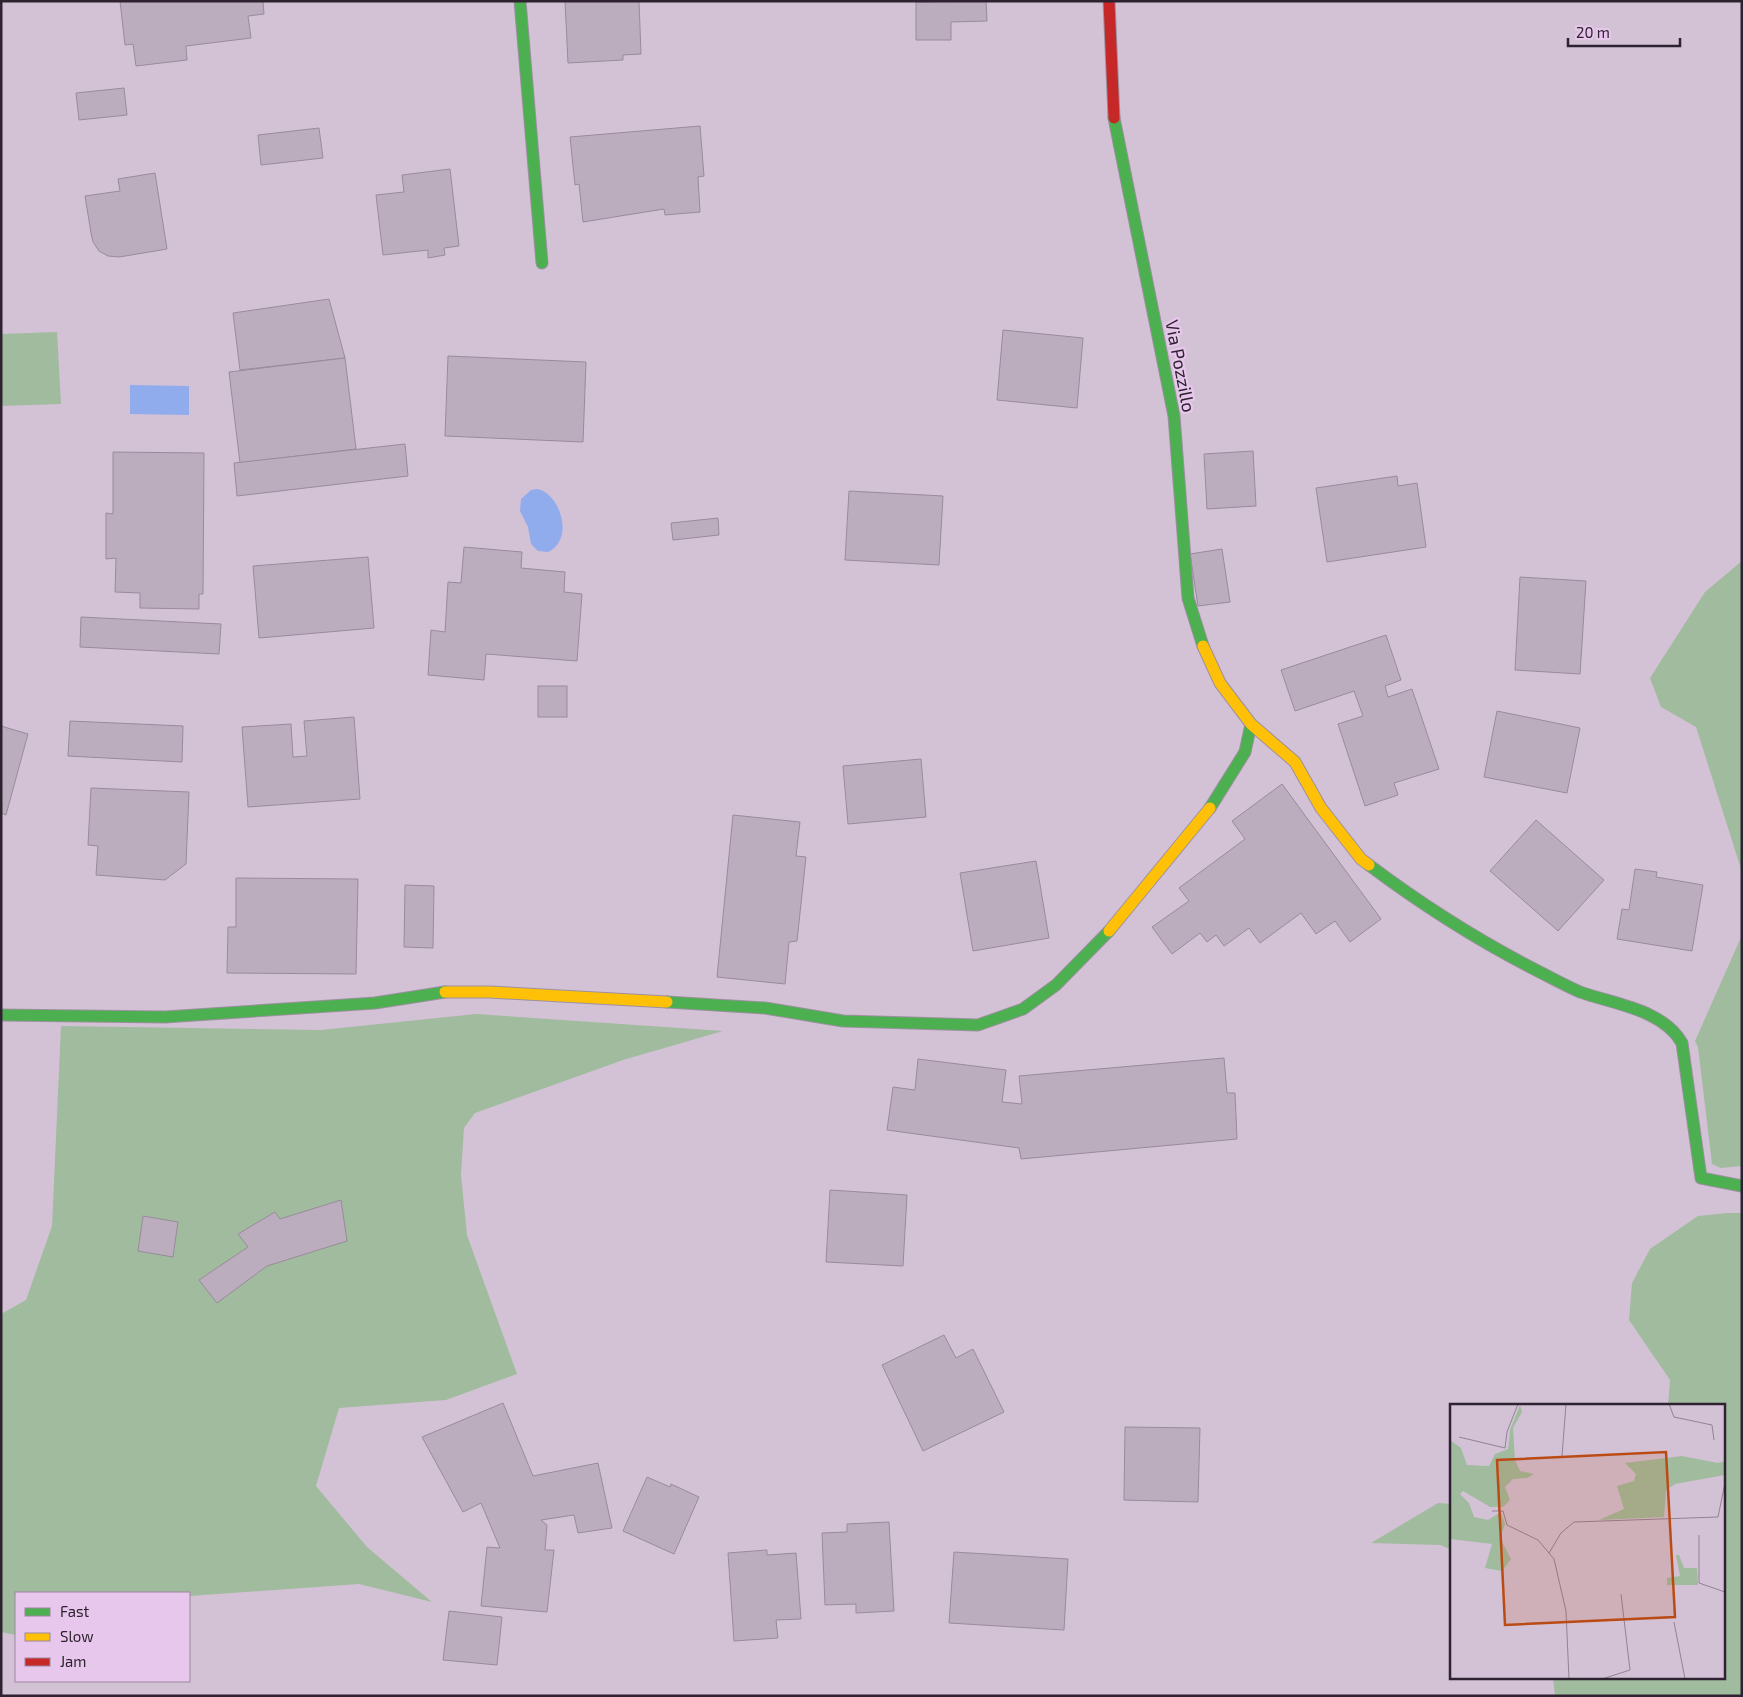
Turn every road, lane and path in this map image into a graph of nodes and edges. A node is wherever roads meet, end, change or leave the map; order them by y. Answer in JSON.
{"nodes":[{"id":1,"x":520,"y":1,"type":"edge"},
{"id":2,"x":1109,"y":1,"type":"edge"},
{"id":3,"x":542,"y":263,"type":"dead end"},
{"id":4,"x":1251,"y":724,"type":"junction"},
{"id":5,"x":1,"y":1015,"type":"edge"},
{"id":6,"x":1742,"y":1186,"type":"edge"}],
"edges":[{"from":1,"to":3,"type":"street"},
{"from":2,"to":4,"type":"street","name":"Via Pozzillo"},
{"from":4,"to":5,"type":"street"},
{"from":4,"to":6,"type":"street","name":"Via Pozzillo"}]}
